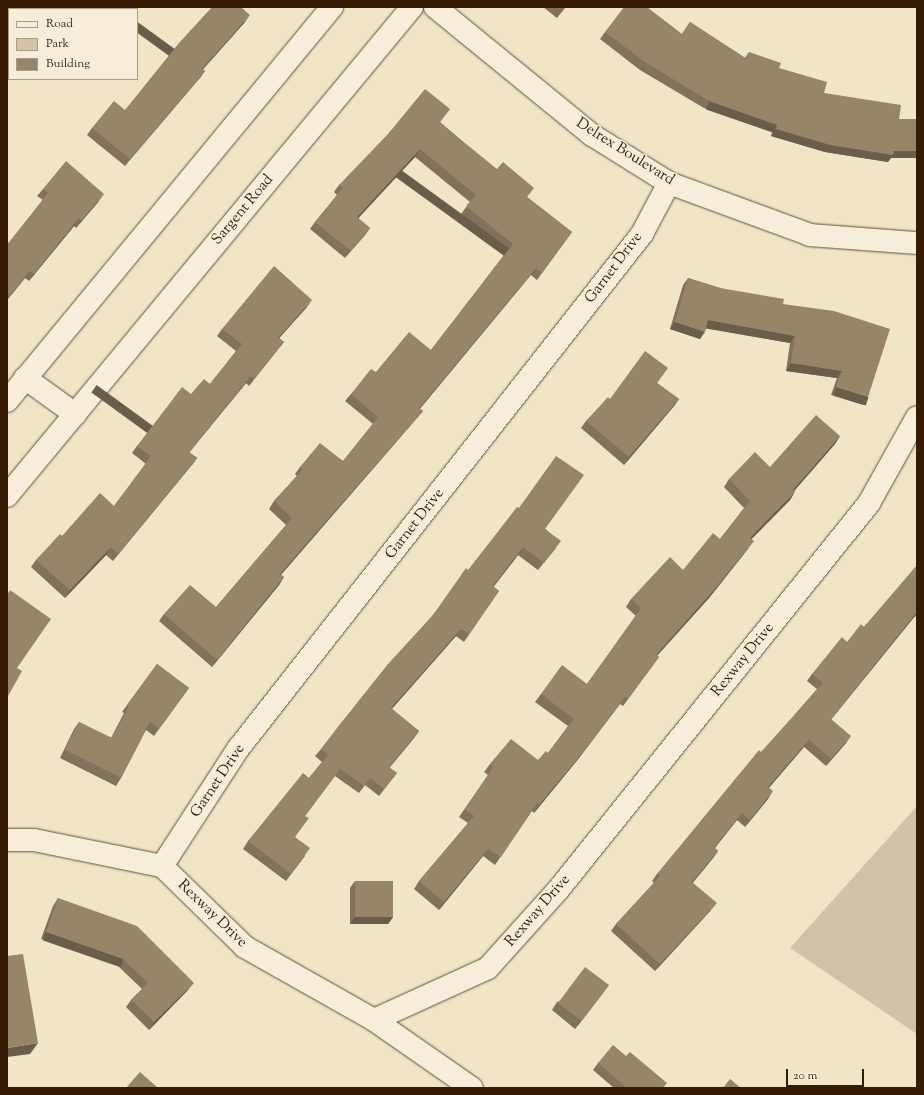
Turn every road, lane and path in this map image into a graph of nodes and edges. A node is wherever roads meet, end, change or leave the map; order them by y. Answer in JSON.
{"nodes":[{"id":1,"x":332,"y":7,"type":"edge"},
{"id":2,"x":412,"y":7,"type":"edge"},
{"id":3,"x":435,"y":7,"type":"edge"},
{"id":4,"x":670,"y":183,"type":"junction"},
{"id":5,"x":917,"y":243,"type":"edge"},
{"id":6,"x":24,"y":378,"type":"junction"},
{"id":7,"x":7,"y":401,"type":"edge"},
{"id":8,"x":75,"y":414,"type":"junction"},
{"id":9,"x":917,"y":418,"type":"edge"},
{"id":10,"x":7,"y":496,"type":"edge"},
{"id":11,"x":7,"y":840,"type":"edge"},
{"id":12,"x":162,"y":866,"type":"junction"},
{"id":13,"x":374,"y":1020,"type":"junction"},
{"id":14,"x":472,"y":1088,"type":"edge"}],
"edges":[{"from":1,"to":6,"type":"street"},
{"from":2,"to":8,"type":"street","name":"Sargent Road"},
{"from":3,"to":4,"type":"street","name":"Delrex Boulevard"},
{"from":4,"to":5,"type":"street","name":"Delrex Boulevard"},
{"from":4,"to":12,"type":"street","name":"Garnet Drive"},
{"from":6,"to":7,"type":"street"},
{"from":6,"to":8,"type":"street"},
{"from":8,"to":10,"type":"street","name":"Sargent Road"},
{"from":9,"to":13,"type":"street","name":"Rexway Drive"},
{"from":11,"to":12,"type":"street"},
{"from":12,"to":13,"type":"street","name":"Rexway Drive"},
{"from":13,"to":14,"type":"street"}]}
